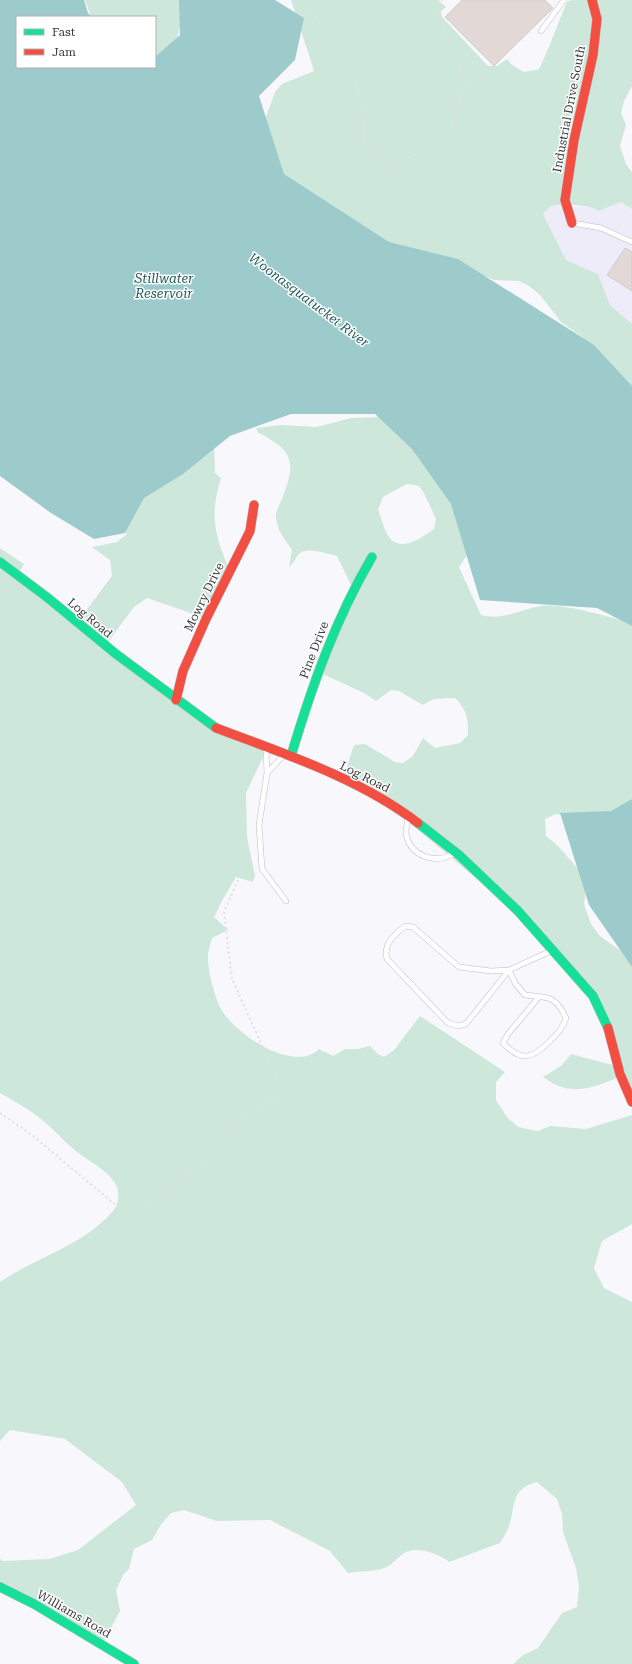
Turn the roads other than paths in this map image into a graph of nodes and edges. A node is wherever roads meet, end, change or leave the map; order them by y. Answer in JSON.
{"nodes":[{"id":1,"x":564,"y":0,"type":"edge"},
{"id":2,"x":592,"y":0,"type":"edge"},
{"id":3,"x":541,"y":31,"type":"dead end"},
{"id":4,"x":572,"y":223,"type":"joint"},
{"id":5,"x":632,"y":242,"type":"edge"},
{"id":6,"x":254,"y":505,"type":"dead end"},
{"id":7,"x":372,"y":557,"type":"dead end"},
{"id":8,"x":0,"y":562,"type":"edge"},
{"id":9,"x":176,"y":700,"type":"junction"},
{"id":10,"x":266,"y":747,"type":"junction"},
{"id":11,"x":288,"y":755,"type":"junction"},
{"id":12,"x":267,"y":773,"type":"junction"},
{"id":13,"x":409,"y":816,"type":"junction"},
{"id":14,"x":456,"y":852,"type":"junction"},
{"id":15,"x":286,"y":901,"type":"dead end"},
{"id":16,"x":554,"y":950,"type":"junction"},
{"id":17,"x":509,"y":970,"type":"junction"},
{"id":18,"x":539,"y":997,"type":"junction"},
{"id":19,"x":632,"y":1102,"type":"edge"},
{"id":20,"x":0,"y":1587,"type":"edge"},
{"id":21,"x":134,"y":1664,"type":"edge"}],
"edges":[{"from":1,"to":3,"type":"lane"},
{"from":2,"to":4,"type":"street","name":"Industrial Drive South"},
{"from":4,"to":5,"type":"lane"},
{"from":6,"to":9,"type":"street","name":"Mowry Drive"},
{"from":7,"to":11,"type":"street","name":"Pine Drive"},
{"from":8,"to":9,"type":"street","name":"Log Road"},
{"from":9,"to":10,"type":"street","name":"Log Road"},
{"from":10,"to":11,"type":"street","name":"Log Road"},
{"from":10,"to":12,"type":"lane"},
{"from":11,"to":12,"type":"lane"},
{"from":11,"to":13,"type":"street","name":"Log Road"},
{"from":12,"to":15,"type":"lane"},
{"from":13,"to":14,"type":"street","name":"Log Road"},
{"from":13,"to":14,"type":"lane"},
{"from":14,"to":16,"type":"street","name":"Log Road"},
{"from":16,"to":17,"type":"lane"},
{"from":16,"to":19,"type":"street","name":"Log Road"},
{"from":17,"to":17,"type":"lane"},
{"from":17,"to":18,"type":"lane"},
{"from":18,"to":18,"type":"lane"},
{"from":20,"to":21,"type":"street","name":"Williams Road"}]}
